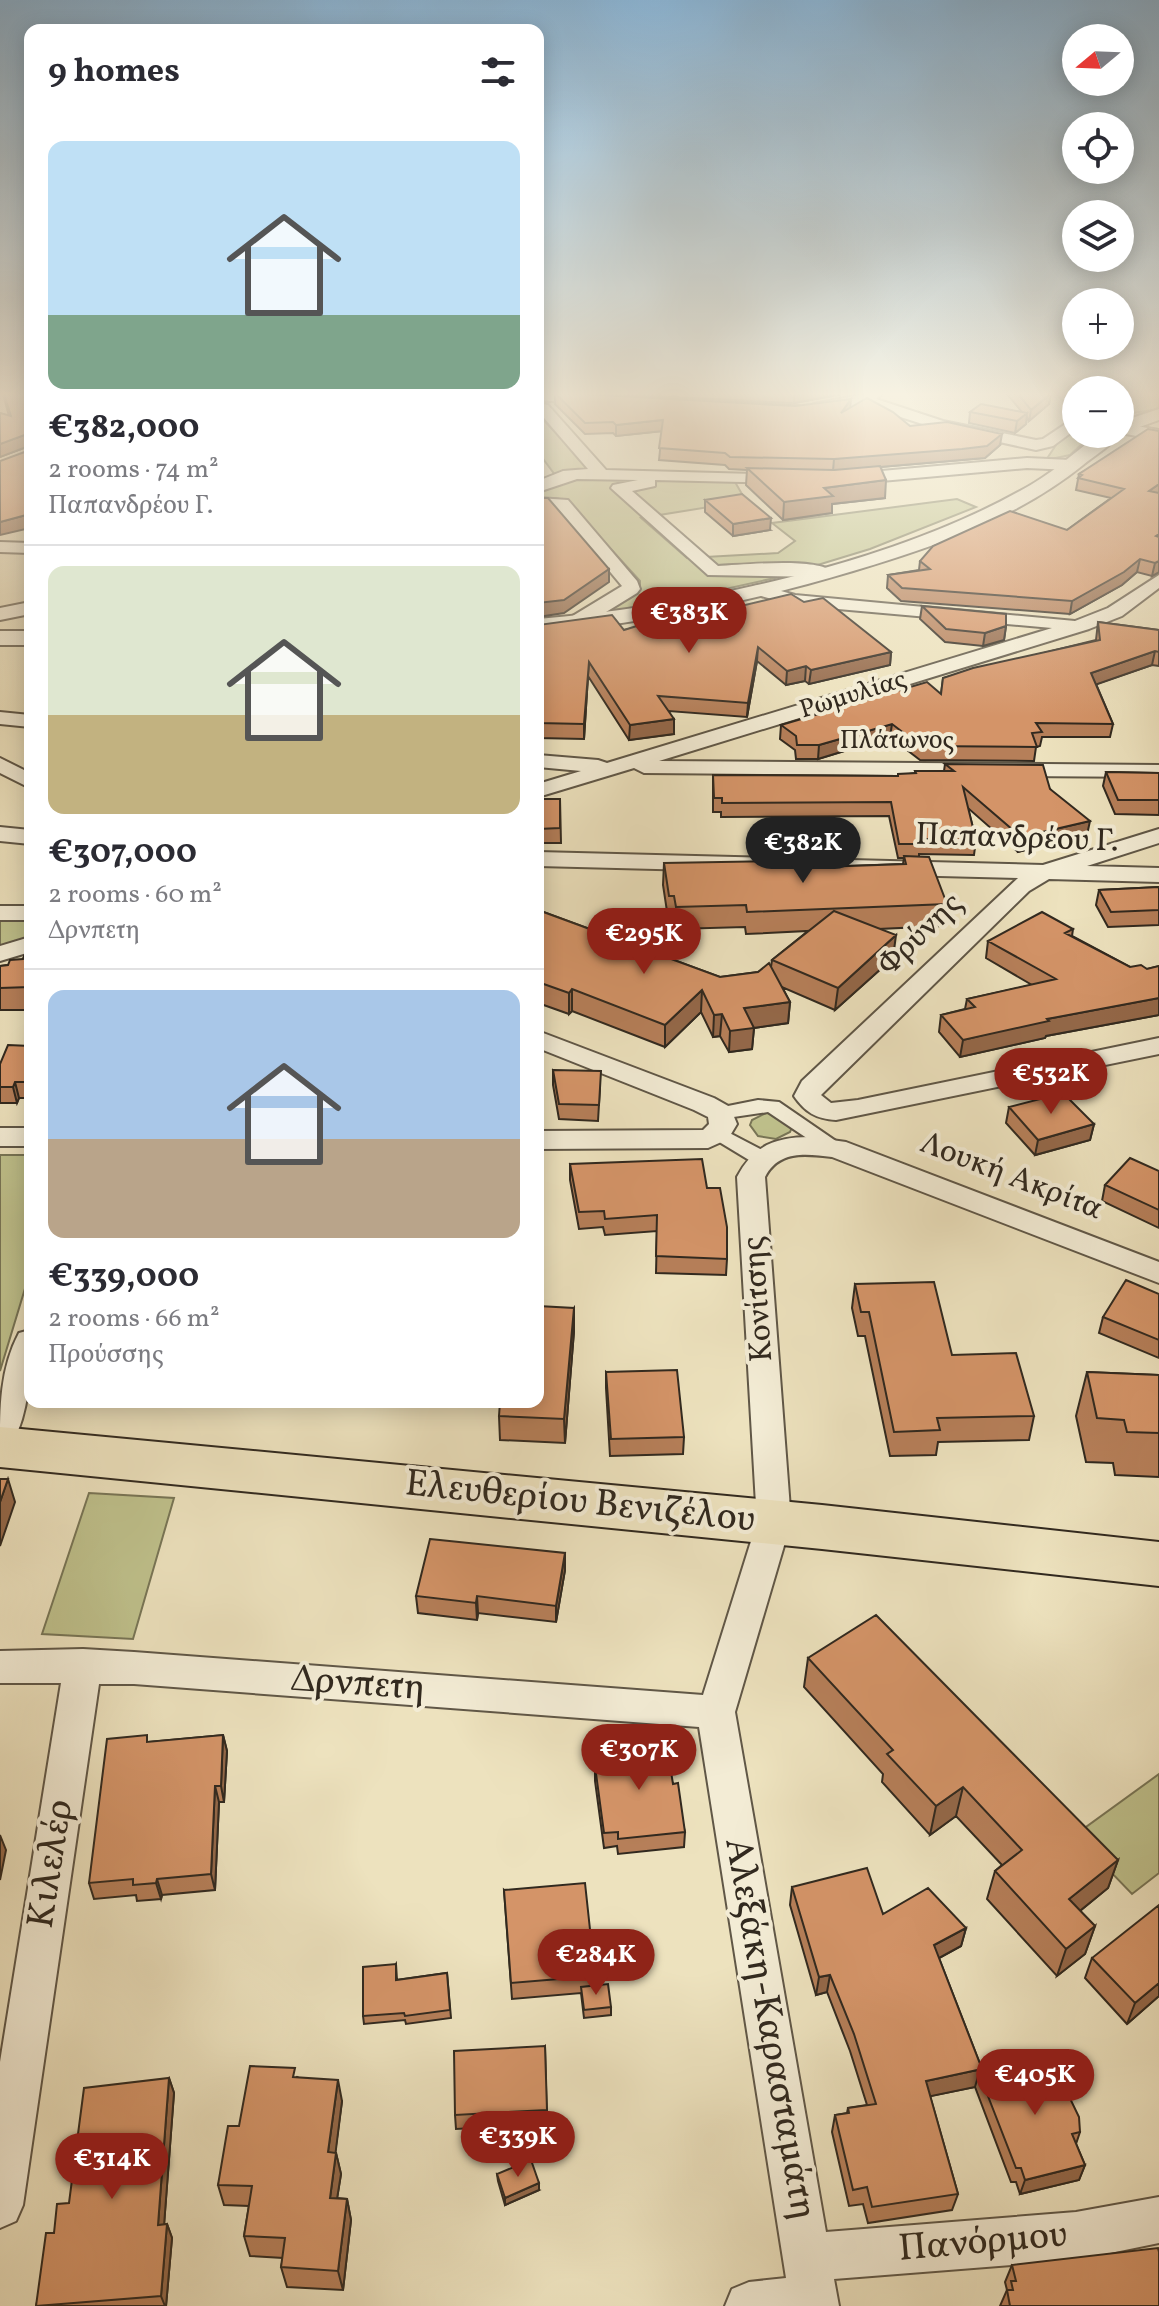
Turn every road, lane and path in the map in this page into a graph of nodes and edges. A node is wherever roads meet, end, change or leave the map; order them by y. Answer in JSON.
{"nodes":[{"id":1,"x":635,"y":502,"type":"edge"},
{"id":2,"x":1015,"y":502,"type":"edge"},
{"id":3,"x":544,"y":503,"type":"edge"},
{"id":4,"x":0,"y":547,"type":"edge"},
{"id":5,"x":24,"y":548,"type":"edge"},
{"id":6,"x":824,"y":572,"type":"junction"},
{"id":7,"x":1159,"y":580,"type":"edge"},
{"id":8,"x":760,"y":590,"type":"junction"},
{"id":9,"x":24,"y":609,"type":"edge"},
{"id":10,"x":0,"y":614,"type":"edge"},
{"id":11,"x":573,"y":624,"type":"junction"},
{"id":12,"x":1082,"y":625,"type":"junction"},
{"id":13,"x":544,"y":626,"type":"edge"},
{"id":14,"x":1128,"y":629,"type":"edge"},
{"id":15,"x":0,"y":638,"type":"edge"},
{"id":16,"x":24,"y":638,"type":"edge"},
{"id":17,"x":0,"y":718,"type":"edge"},
{"id":18,"x":24,"y":720,"type":"edge"},
{"id":19,"x":544,"y":761,"type":"edge"},
{"id":20,"x":0,"y":764,"type":"edge"},
{"id":21,"x":615,"y":767,"type":"junction"},
{"id":22,"x":1159,"y":771,"type":"edge"},
{"id":23,"x":24,"y":778,"type":"edge"},
{"id":24,"x":544,"y":789,"type":"edge"},
{"id":25,"x":0,"y":834,"type":"edge"},
{"id":26,"x":24,"y":836,"type":"edge"},
{"id":27,"x":1159,"y":836,"type":"edge"},
{"id":28,"x":544,"y":859,"type":"edge"},
{"id":29,"x":1045,"y":872,"type":"junction"},
{"id":30,"x":1159,"y":875,"type":"edge"},
{"id":31,"x":0,"y":913,"type":"edge"},
{"id":32,"x":24,"y":913,"type":"edge"},
{"id":33,"x":24,"y":946,"type":"edge"},
{"id":34,"x":0,"y":954,"type":"edge"},
{"id":35,"x":544,"y":1042,"type":"edge"},
{"id":36,"x":1159,"y":1046,"type":"edge"},
{"id":37,"x":803,"y":1111,"type":"junction"},
{"id":38,"x":719,"y":1123,"type":"junction"},
{"id":39,"x":0,"y":1137,"type":"edge"},
{"id":40,"x":24,"y":1137,"type":"edge"},
{"id":41,"x":544,"y":1140,"type":"edge"},
{"id":42,"x":836,"y":1148,"type":"junction"},
{"id":43,"x":761,"y":1158,"type":"junction"},
{"id":44,"x":1159,"y":1273,"type":"edge"},
{"id":45,"x":24,"y":1360,"type":"edge"},
{"id":46,"x":0,"y":1435,"type":"edge"},
{"id":47,"x":0,"y":1447,"type":"edge"},
{"id":48,"x":774,"y":1522,"type":"junction"},
{"id":49,"x":1159,"y":1564,"type":"edge"},
{"id":50,"x":83,"y":1665,"type":"junction"},
{"id":51,"x":0,"y":1667,"type":"edge"},
{"id":52,"x":716,"y":1712,"type":"junction"},
{"id":53,"x":0,"y":2205,"type":"edge"},
{"id":54,"x":1159,"y":2220,"type":"edge"},
{"id":55,"x":812,"y":2288,"type":"edge"},
{"id":56,"x":749,"y":2306,"type":"edge"}],
"edges":[{"from":1,"to":6,"type":"street"},
{"from":2,"to":6,"type":"street"},
{"from":3,"to":11,"type":"street"},
{"from":4,"to":5,"type":"street"},
{"from":6,"to":8,"type":"street"},
{"from":7,"to":12,"type":"street","name":"Ρωμυλίας"},
{"from":8,"to":11,"type":"street"},
{"from":8,"to":12,"type":"street"},
{"from":9,"to":10,"type":"street"},
{"from":11,"to":13,"type":"street"},
{"from":12,"to":14,"type":"street"},
{"from":12,"to":21,"type":"street","name":"Ρωμυλίας"},
{"from":15,"to":16,"type":"street"},
{"from":17,"to":18,"type":"street"},
{"from":19,"to":21,"type":"street","name":"Πλάτωνος"},
{"from":20,"to":23,"type":"street"},
{"from":21,"to":22,"type":"street","name":"Πλάτωνος"},
{"from":21,"to":24,"type":"street","name":"Ρωμυλίας"},
{"from":25,"to":26,"type":"street"},
{"from":27,"to":29,"type":"street","name":"Φρύνης"},
{"from":28,"to":29,"type":"street","name":"Παπανδρέου Γ."},
{"from":29,"to":30,"type":"street","name":"Παπανδρέου Γ."},
{"from":29,"to":37,"type":"street","name":"Φρύνης"},
{"from":31,"to":32,"type":"street"},
{"from":33,"to":34,"type":"street"},
{"from":35,"to":38,"type":"street"},
{"from":36,"to":37,"type":"street"},
{"from":37,"to":38,"type":"street"},
{"from":37,"to":42,"type":"street"},
{"from":38,"to":41,"type":"street"},
{"from":38,"to":43,"type":"street"},
{"from":39,"to":40,"type":"street"},
{"from":42,"to":43,"type":"street"},
{"from":42,"to":44,"type":"street","name":"Λουκή Ακρίτα"},
{"from":43,"to":48,"type":"street","name":"Κονίτσης"},
{"from":45,"to":46,"type":"street"},
{"from":47,"to":48,"type":"main road","name":"Ελευθερίου Βενιζέλου"},
{"from":48,"to":49,"type":"main road","name":"Ελευθερίου Βενιζέλου"},
{"from":48,"to":52,"type":"street","name":"Αλεξάκη-Καρασταμάτη"},
{"from":50,"to":51,"type":"street","name":"Δρνπετη"},
{"from":50,"to":52,"type":"street","name":"Δρνπετη"},
{"from":50,"to":53,"type":"street","name":"Κιλελέρ"},
{"from":52,"to":55,"type":"street","name":"Αλεξάκη-Καρασταμάτη"},
{"from":54,"to":55,"type":"street","name":"Πανόρμου"},
{"from":55,"to":56,"type":"street","name":"Πανόρμου"}]}
